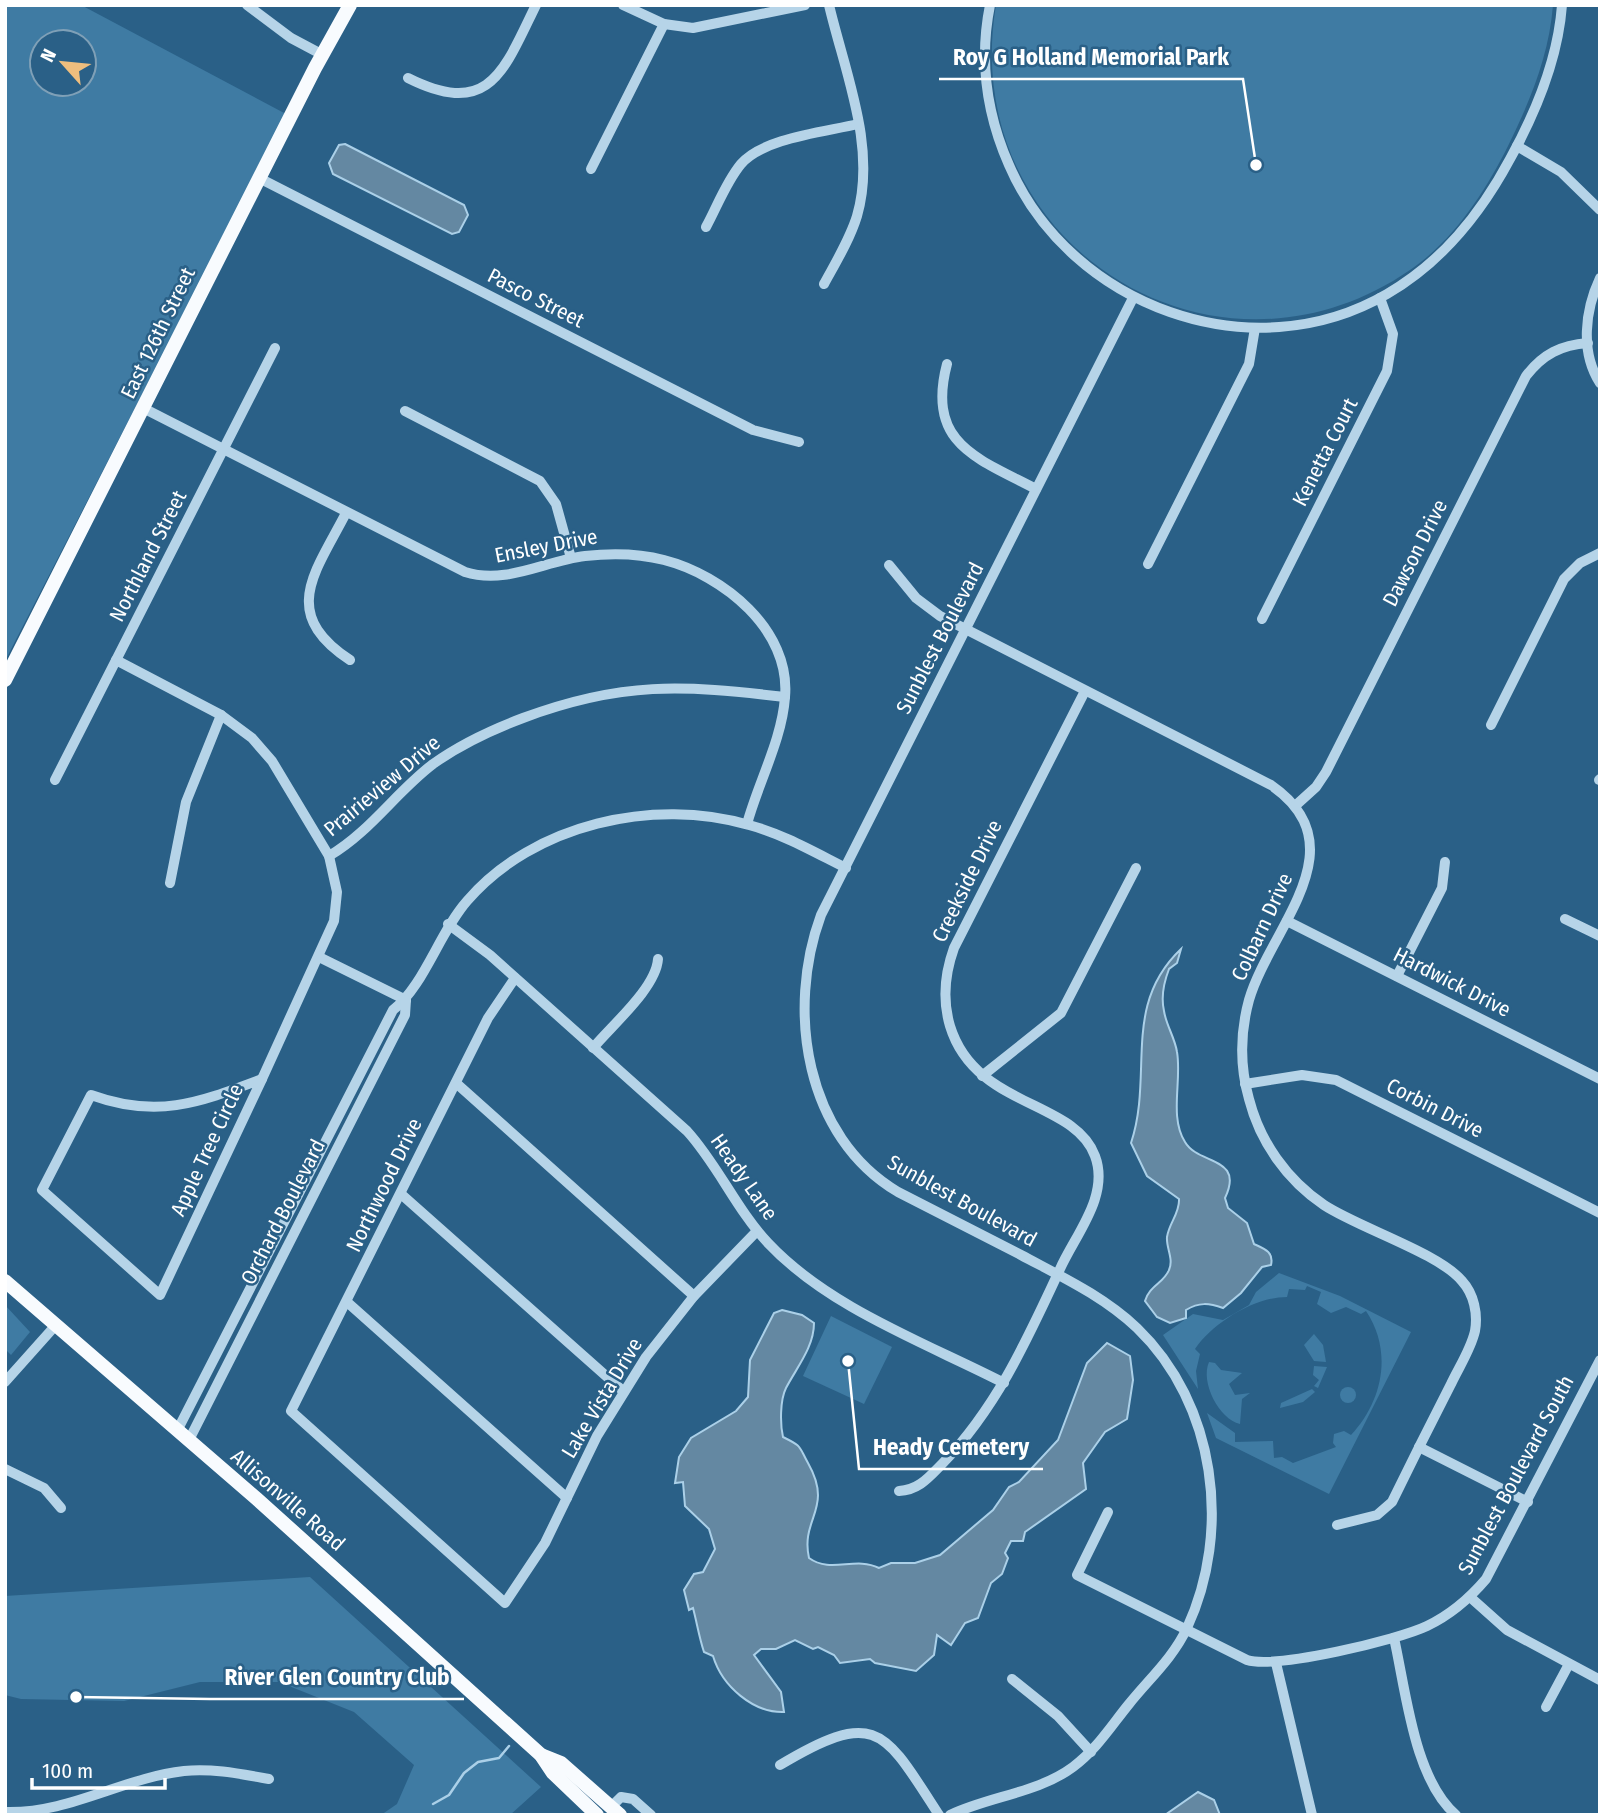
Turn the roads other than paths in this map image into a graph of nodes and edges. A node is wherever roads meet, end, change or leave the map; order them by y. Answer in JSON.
{"nodes":[{"id":1,"x":247,"y":5,"type":"edge"},
{"id":2,"x":350,"y":5,"type":"edge"},
{"id":3,"x":536,"y":5,"type":"edge"},
{"id":4,"x":623,"y":5,"type":"edge"},
{"id":5,"x":805,"y":5,"type":"edge"},
{"id":6,"x":830,"y":5,"type":"edge"},
{"id":7,"x":990,"y":5,"type":"edge"},
{"id":8,"x":1562,"y":5,"type":"edge"},
{"id":9,"x":664,"y":24,"type":"junction"},
{"id":10,"x":323,"y":55,"type":"junction"},
{"id":11,"x":408,"y":78,"type":"dead end"},
{"id":12,"x":859,"y":124,"type":"junction"},
{"id":13,"x":1517,"y":146,"type":"junction"},
{"id":14,"x":591,"y":169,"type":"dead end"},
{"id":15,"x":259,"y":178,"type":"junction"},
{"id":16,"x":1600,"y":209,"type":"edge"},
{"id":17,"x":706,"y":227,"type":"dead end"},
{"id":18,"x":1600,"y":278,"type":"edge"},
{"id":19,"x":824,"y":284,"type":"dead end"},
{"id":20,"x":1132,"y":298,"type":"junction"},
{"id":21,"x":1380,"y":298,"type":"junction"},
{"id":22,"x":1255,"y":328,"type":"junction"},
{"id":23,"x":1588,"y":343,"type":"junction"},
{"id":24,"x":275,"y":348,"type":"dead end"},
{"id":25,"x":947,"y":364,"type":"dead end"},
{"id":26,"x":1600,"y":383,"type":"edge"},
{"id":27,"x":145,"y":409,"type":"junction"},
{"id":28,"x":405,"y":411,"type":"dead end"},
{"id":29,"x":799,"y":442,"type":"dead end"},
{"id":30,"x":223,"y":450,"type":"junction"},
{"id":31,"x":1036,"y":489,"type":"junction"},
{"id":32,"x":346,"y":513,"type":"junction"},
{"id":33,"x":1600,"y":554,"type":"edge"},
{"id":34,"x":571,"y":558,"type":"junction"},
{"id":35,"x":1148,"y":564,"type":"dead end"},
{"id":36,"x":889,"y":565,"type":"dead end"},
{"id":37,"x":1262,"y":619,"type":"dead end"},
{"id":38,"x":965,"y":630,"type":"junction"},
{"id":39,"x":116,"y":660,"type":"junction"},
{"id":40,"x":350,"y":660,"type":"dead end"},
{"id":41,"x":5,"y":680,"type":"edge"},
{"id":42,"x":1085,"y":691,"type":"junction"},
{"id":43,"x":785,"y":697,"type":"junction"},
{"id":44,"x":221,"y":715,"type":"junction"},
{"id":45,"x":1491,"y":725,"type":"dead end"},
{"id":46,"x":55,"y":780,"type":"dead end"},
{"id":47,"x":1296,"y":806,"type":"junction"},
{"id":48,"x":747,"y":824,"type":"junction"},
{"id":49,"x":329,"y":856,"type":"junction"},
{"id":50,"x":1445,"y":862,"type":"dead end"},
{"id":51,"x":846,"y":868,"type":"junction"},
{"id":52,"x":1136,"y":868,"type":"dead end"},
{"id":53,"x":170,"y":883,"type":"dead end"},
{"id":54,"x":1565,"y":919,"type":"dead end"},
{"id":55,"x":1287,"y":921,"type":"junction"},
{"id":56,"x":448,"y":924,"type":"junction"},
{"id":57,"x":1600,"y":936,"type":"edge"},
{"id":58,"x":319,"y":957,"type":"junction"},
{"id":59,"x":657,"y":959,"type":"dead end"},
{"id":60,"x":1397,"y":976,"type":"junction"},
{"id":61,"x":515,"y":978,"type":"junction"},
{"id":62,"x":406,"y":1000,"type":"junction"},
{"id":63,"x":593,"y":1048,"type":"junction"},
{"id":64,"x":982,"y":1076,"type":"junction"},
{"id":65,"x":1599,"y":1076,"type":"edge"},
{"id":66,"x":262,"y":1079,"type":"junction"},
{"id":67,"x":456,"y":1083,"type":"junction"},
{"id":68,"x":1245,"y":1084,"type":"junction"},
{"id":69,"x":401,"y":1194,"type":"junction"},
{"id":70,"x":1600,"y":1213,"type":"edge"},
{"id":71,"x":757,"y":1231,"type":"junction"},
{"id":72,"x":1057,"y":1274,"type":"junction"},
{"id":73,"x":5,"y":1281,"type":"edge"},
{"id":74,"x":694,"y":1296,"type":"junction"},
{"id":75,"x":347,"y":1302,"type":"junction"},
{"id":76,"x":55,"y":1326,"type":"junction"},
{"id":77,"x":1600,"y":1360,"type":"edge"},
{"id":78,"x":5,"y":1381,"type":"edge"},
{"id":79,"x":1004,"y":1383,"type":"junction"},
{"id":80,"x":623,"y":1391,"type":"junction"},
{"id":81,"x":183,"y":1435,"type":"junction"},
{"id":82,"x":1419,"y":1447,"type":"junction"},
{"id":83,"x":5,"y":1469,"type":"edge"},
{"id":84,"x":899,"y":1491,"type":"dead end"},
{"id":85,"x":567,"y":1497,"type":"junction"},
{"id":86,"x":1528,"y":1502,"type":"junction"},
{"id":87,"x":61,"y":1508,"type":"dead end"},
{"id":88,"x":1108,"y":1513,"type":"dead end"},
{"id":89,"x":1337,"y":1525,"type":"dead end"},
{"id":90,"x":1470,"y":1597,"type":"junction"},
{"id":91,"x":505,"y":1602,"type":"joint"},
{"id":92,"x":1186,"y":1629,"type":"junction"},
{"id":93,"x":1394,"y":1638,"type":"junction"},
{"id":94,"x":1276,"y":1663,"type":"junction"},
{"id":95,"x":1569,"y":1664,"type":"junction"},
{"id":96,"x":1012,"y":1679,"type":"dead end"},
{"id":97,"x":1600,"y":1680,"type":"edge"},
{"id":98,"x":1546,"y":1707,"type":"dead end"},
{"id":99,"x":1091,"y":1752,"type":"junction"},
{"id":100,"x":541,"y":1755,"type":"junction"},
{"id":101,"x":780,"y":1765,"type":"dead end"},
{"id":102,"x":269,"y":1779,"type":"dead end"},
{"id":103,"x":616,"y":1811,"type":"edge"},
{"id":104,"x":5,"y":1812,"type":"edge"},
{"id":105,"x":597,"y":1815,"type":"edge"},
{"id":106,"x":651,"y":1815,"type":"edge"},
{"id":107,"x":939,"y":1815,"type":"edge"},
{"id":108,"x":950,"y":1815,"type":"edge"},
{"id":109,"x":1312,"y":1815,"type":"edge"},
{"id":110,"x":1456,"y":1815,"type":"edge"}],
"edges":[{"from":1,"to":10,"type":"street"},
{"from":2,"to":10,"type":"main road","name":"East 126th Street"},
{"from":3,"to":11,"type":"street"},
{"from":4,"to":9,"type":"street"},
{"from":5,"to":9,"type":"street"},
{"from":6,"to":12,"type":"street"},
{"from":7,"to":20,"type":"street"},
{"from":8,"to":13,"type":"street"},
{"from":9,"to":14,"type":"street"},
{"from":10,"to":15,"type":"main road","name":"East 126th Street"},
{"from":12,"to":17,"type":"street"},
{"from":12,"to":19,"type":"street"},
{"from":13,"to":16,"type":"street"},
{"from":13,"to":21,"type":"street"},
{"from":15,"to":27,"type":"main road","name":"East 126th Street"},
{"from":15,"to":29,"type":"street","name":"Pasco Street"},
{"from":18,"to":23,"type":"street"},
{"from":20,"to":22,"type":"street"},
{"from":20,"to":31,"type":"street","name":"Sunblest Boulevard"},
{"from":21,"to":22,"type":"street"},
{"from":21,"to":37,"type":"street","name":"Kenetta Court"},
{"from":22,"to":35,"type":"street"},
{"from":23,"to":26,"type":"street"},
{"from":23,"to":47,"type":"street","name":"Dawson Drive"},
{"from":24,"to":30,"type":"street","name":"Northland Street"},
{"from":25,"to":31,"type":"street"},
{"from":27,"to":30,"type":"street","name":"Ensley Drive"},
{"from":27,"to":41,"type":"main road","name":"East 126th Street"},
{"from":28,"to":34,"type":"street"},
{"from":30,"to":32,"type":"street","name":"Ensley Drive"},
{"from":30,"to":39,"type":"street","name":"Northland Street"},
{"from":31,"to":38,"type":"street","name":"Sunblest Boulevard"},
{"from":32,"to":34,"type":"street","name":"Ensley Drive"},
{"from":32,"to":40,"type":"street"},
{"from":33,"to":45,"type":"street"},
{"from":34,"to":43,"type":"street","name":"Ensley Drive"},
{"from":36,"to":38,"type":"street","name":"Colbarn Drive"},
{"from":38,"to":42,"type":"street","name":"Colbarn Drive"},
{"from":38,"to":51,"type":"street","name":"Sunblest Boulevard"},
{"from":39,"to":44,"type":"street"},
{"from":39,"to":46,"type":"street","name":"Northland Street"},
{"from":42,"to":47,"type":"street","name":"Colbarn Drive"},
{"from":42,"to":64,"type":"street","name":"Creekside Drive"},
{"from":43,"to":48,"type":"street","name":"Ensley Drive"},
{"from":43,"to":49,"type":"street","name":"Prairieview Drive"},
{"from":44,"to":49,"type":"street"},
{"from":44,"to":53,"type":"street"},
{"from":47,"to":55,"type":"street","name":"Colbarn Drive"},
{"from":48,"to":51,"type":"street","name":"Orchard Boulevard"},
{"from":48,"to":56,"type":"street","name":"Orchard Boulevard"},
{"from":49,"to":58,"type":"street"},
{"from":50,"to":60,"type":"street"},
{"from":51,"to":72,"type":"street","name":"Sunblest Boulevard"},
{"from":52,"to":64,"type":"street"},
{"from":54,"to":57,"type":"street"},
{"from":55,"to":60,"type":"street","name":"Hardwick Drive"},
{"from":55,"to":68,"type":"street","name":"Colbarn Drive"},
{"from":56,"to":61,"type":"street","name":"Heady Lane"},
{"from":56,"to":62,"type":"street","name":"Orchard Boulevard"},
{"from":58,"to":62,"type":"street"},
{"from":58,"to":66,"type":"street"},
{"from":59,"to":63,"type":"street"},
{"from":60,"to":65,"type":"street","name":"Hardwick Drive"},
{"from":61,"to":63,"type":"street","name":"Heady Lane"},
{"from":61,"to":67,"type":"street","name":"Northwood Drive"},
{"from":62,"to":81,"type":"street","name":"Orchard Boulevard"},
{"from":63,"to":71,"type":"street","name":"Heady Lane"},
{"from":64,"to":72,"type":"street","name":"Creekside Drive"},
{"from":66,"to":66,"type":"street","name":"Apple Tree Circle"},
{"from":67,"to":69,"type":"street","name":"Northwood Drive"},
{"from":67,"to":74,"type":"street"},
{"from":68,"to":70,"type":"street","name":"Corbin Drive"},
{"from":68,"to":82,"type":"street","name":"Colbarn Drive"},
{"from":69,"to":75,"type":"street","name":"Northwood Drive"},
{"from":69,"to":80,"type":"street"},
{"from":71,"to":74,"type":"street","name":"Lake Vista Drive"},
{"from":71,"to":79,"type":"street","name":"Heady Lane"},
{"from":72,"to":79,"type":"street","name":"Creekside Drive"},
{"from":72,"to":92,"type":"street","name":"Sunblest Boulevard"},
{"from":73,"to":76,"type":"main road","name":"Allisonville Road"},
{"from":74,"to":80,"type":"street","name":"Lake Vista Drive"},
{"from":75,"to":85,"type":"street"},
{"from":75,"to":91,"type":"street","name":"Northwood Drive"},
{"from":76,"to":78,"type":"street"},
{"from":76,"to":81,"type":"main road","name":"Allisonville Road"},
{"from":77,"to":86,"type":"street","name":"Sunblest Boulevard South"},
{"from":79,"to":84,"type":"street","name":"Creekside Drive"},
{"from":80,"to":85,"type":"street","name":"Lake Vista Drive"},
{"from":81,"to":100,"type":"main road","name":"Allisonville Road"},
{"from":82,"to":86,"type":"street"},
{"from":82,"to":89,"type":"street","name":"Colbarn Drive"},
{"from":83,"to":87,"type":"street"},
{"from":85,"to":91,"type":"street","name":"Lake Vista Drive"},
{"from":86,"to":90,"type":"street","name":"Sunblest Boulevard South"},
{"from":88,"to":92,"type":"street","name":"Sunblest Boulevard South"},
{"from":90,"to":93,"type":"street","name":"Sunblest Boulevard South"},
{"from":90,"to":95,"type":"street"},
{"from":92,"to":94,"type":"street","name":"Sunblest Boulevard South"},
{"from":92,"to":99,"type":"street","name":"Sunblest Boulevard"},
{"from":93,"to":94,"type":"street","name":"Sunblest Boulevard South"},
{"from":93,"to":110,"type":"street"},
{"from":94,"to":109,"type":"street"},
{"from":95,"to":97,"type":"street"},
{"from":95,"to":98,"type":"street"},
{"from":96,"to":99,"type":"street"},
{"from":99,"to":108,"type":"street","name":"Sunblest Boulevard"},
{"from":100,"to":103,"type":"main road","name":"Allisonville Road"},
{"from":100,"to":105,"type":"main road","name":"Allisonville Road"},
{"from":101,"to":107,"type":"street"},
{"from":102,"to":104,"type":"street"},
{"from":103,"to":106,"type":"street"}]}
